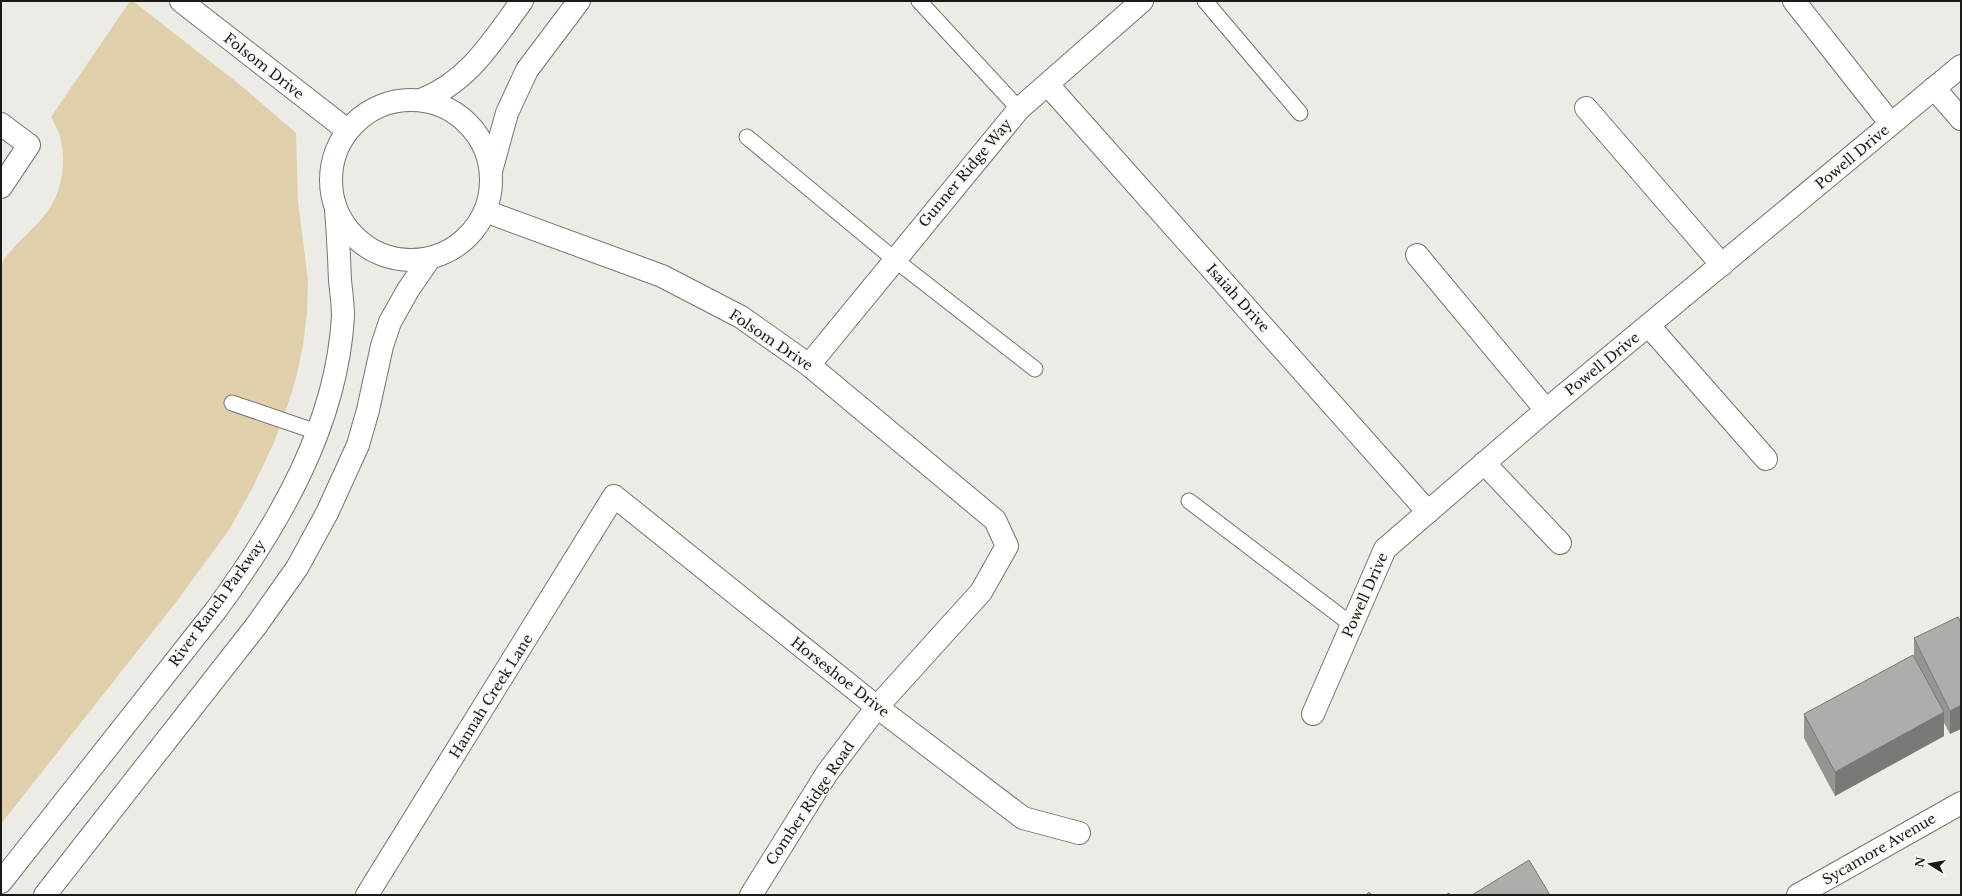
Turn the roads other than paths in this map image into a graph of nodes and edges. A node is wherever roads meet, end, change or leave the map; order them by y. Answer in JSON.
{"nodes":[{"id":1,"x":181,"y":1,"type":"edge"},
{"id":2,"x":522,"y":1,"type":"edge"},
{"id":3,"x":579,"y":1,"type":"edge"},
{"id":4,"x":919,"y":1,"type":"edge"},
{"id":5,"x":1142,"y":1,"type":"edge"},
{"id":6,"x":1205,"y":1,"type":"edge"},
{"id":7,"x":1794,"y":1,"type":"edge"},
{"id":8,"x":1961,"y":66,"type":"edge"},
{"id":9,"x":1048,"y":85,"type":"junction"},
{"id":10,"x":1934,"y":88,"type":"junction"},
{"id":11,"x":421,"y":100,"type":"junction"},
{"id":12,"x":1586,"y":108,"type":"dead end"},
{"id":13,"x":1019,"y":109,"type":"junction"},
{"id":14,"x":1300,"y":113,"type":"dead end"},
{"id":15,"x":1961,"y":119,"type":"edge"},
{"id":16,"x":1,"y":124,"type":"edge"},
{"id":17,"x":1891,"y":124,"type":"junction"},
{"id":18,"x":347,"y":130,"type":"junction"},
{"id":19,"x":747,"y":137,"type":"dead end"},
{"id":20,"x":491,"y":173,"type":"junction"},
{"id":21,"x":1,"y":187,"type":"edge"},
{"id":22,"x":336,"y":210,"type":"junction"},
{"id":23,"x":485,"y":211,"type":"junction"},
{"id":24,"x":1417,"y":255,"type":"dead end"},
{"id":25,"x":430,"y":258,"type":"junction"},
{"id":26,"x":894,"y":259,"type":"junction"},
{"id":27,"x":1722,"y":265,"type":"junction"},
{"id":28,"x":1649,"y":326,"type":"junction"},
{"id":29,"x":809,"y":365,"type":"junction"},
{"id":30,"x":1035,"y":369,"type":"dead end"},
{"id":31,"x":232,"y":403,"type":"dead end"},
{"id":32,"x":1546,"y":410,"type":"junction"},
{"id":33,"x":317,"y":432,"type":"junction"},
{"id":34,"x":1766,"y":459,"type":"dead end"},
{"id":35,"x":1484,"y":463,"type":"junction"},
{"id":36,"x":614,"y":496,"type":"joint"},
{"id":37,"x":1189,"y":501,"type":"dead end"},
{"id":38,"x":1428,"y":512,"type":"junction"},
{"id":39,"x":1560,"y":543,"type":"dead end"},
{"id":40,"x":1007,"y":546,"type":"joint"},
{"id":41,"x":1352,"y":625,"type":"junction"},
{"id":42,"x":877,"y":707,"type":"junction"},
{"id":43,"x":1313,"y":714,"type":"dead end"},
{"id":44,"x":1961,"y":803,"type":"edge"},
{"id":45,"x":1079,"y":833,"type":"dead end"},
{"id":46,"x":1,"y":882,"type":"edge"},
{"id":47,"x":45,"y":895,"type":"edge"},
{"id":48,"x":367,"y":895,"type":"edge"},
{"id":49,"x":751,"y":895,"type":"edge"},
{"id":50,"x":1798,"y":895,"type":"edge"}],
"edges":[{"from":1,"to":18,"type":"street","name":"Folsom Drive"},
{"from":2,"to":11,"type":"street"},
{"from":3,"to":20,"type":"street"},
{"from":4,"to":13,"type":"lane"},
{"from":5,"to":9,"type":"street","name":"Gunner Ridge Way"},
{"from":6,"to":14,"type":"lane"},
{"from":7,"to":17,"type":"street"},
{"from":8,"to":10,"type":"street","name":"Powell Drive"},
{"from":9,"to":13,"type":"street","name":"Gunner Ridge Way"},
{"from":9,"to":38,"type":"street","name":"Isaiah Drive"},
{"from":10,"to":15,"type":"street"},
{"from":10,"to":17,"type":"street","name":"Powell Drive"},
{"from":11,"to":18,"type":"street"},
{"from":11,"to":20,"type":"street"},
{"from":12,"to":27,"type":"street"},
{"from":13,"to":26,"type":"street","name":"Gunner Ridge Way"},
{"from":16,"to":21,"type":"street"},
{"from":17,"to":27,"type":"street","name":"Powell Drive"},
{"from":18,"to":22,"type":"street"},
{"from":19,"to":26,"type":"lane"},
{"from":20,"to":23,"type":"street"},
{"from":22,"to":25,"type":"street"},
{"from":22,"to":33,"type":"street","name":"River Ranch Parkway"},
{"from":23,"to":25,"type":"street"},
{"from":23,"to":29,"type":"street","name":"Folsom Drive"},
{"from":24,"to":32,"type":"street"},
{"from":25,"to":47,"type":"street"},
{"from":26,"to":29,"type":"street","name":"Gunner Ridge Way"},
{"from":26,"to":30,"type":"lane"},
{"from":27,"to":28,"type":"street","name":"Powell Drive"},
{"from":28,"to":32,"type":"street","name":"Powell Drive"},
{"from":28,"to":34,"type":"street"},
{"from":29,"to":40,"type":"street","name":"Folsom Drive"},
{"from":31,"to":33,"type":"lane"},
{"from":32,"to":35,"type":"street","name":"Powell Drive"},
{"from":33,"to":46,"type":"street","name":"River Ranch Parkway"},
{"from":35,"to":38,"type":"street","name":"Powell Drive"},
{"from":35,"to":39,"type":"street"},
{"from":36,"to":42,"type":"street","name":"Horseshoe Drive"},
{"from":36,"to":48,"type":"street","name":"Hannah Creek Lane"},
{"from":37,"to":41,"type":"lane"},
{"from":38,"to":41,"type":"street","name":"Powell Drive"},
{"from":40,"to":42,"type":"street","name":"Comber Ridge Road"},
{"from":41,"to":43,"type":"street","name":"Powell Drive"},
{"from":42,"to":45,"type":"street","name":"Horseshoe Drive"},
{"from":42,"to":49,"type":"street","name":"Comber Ridge Road"},
{"from":44,"to":50,"type":"street","name":"Sycamore Avenue"}]}
